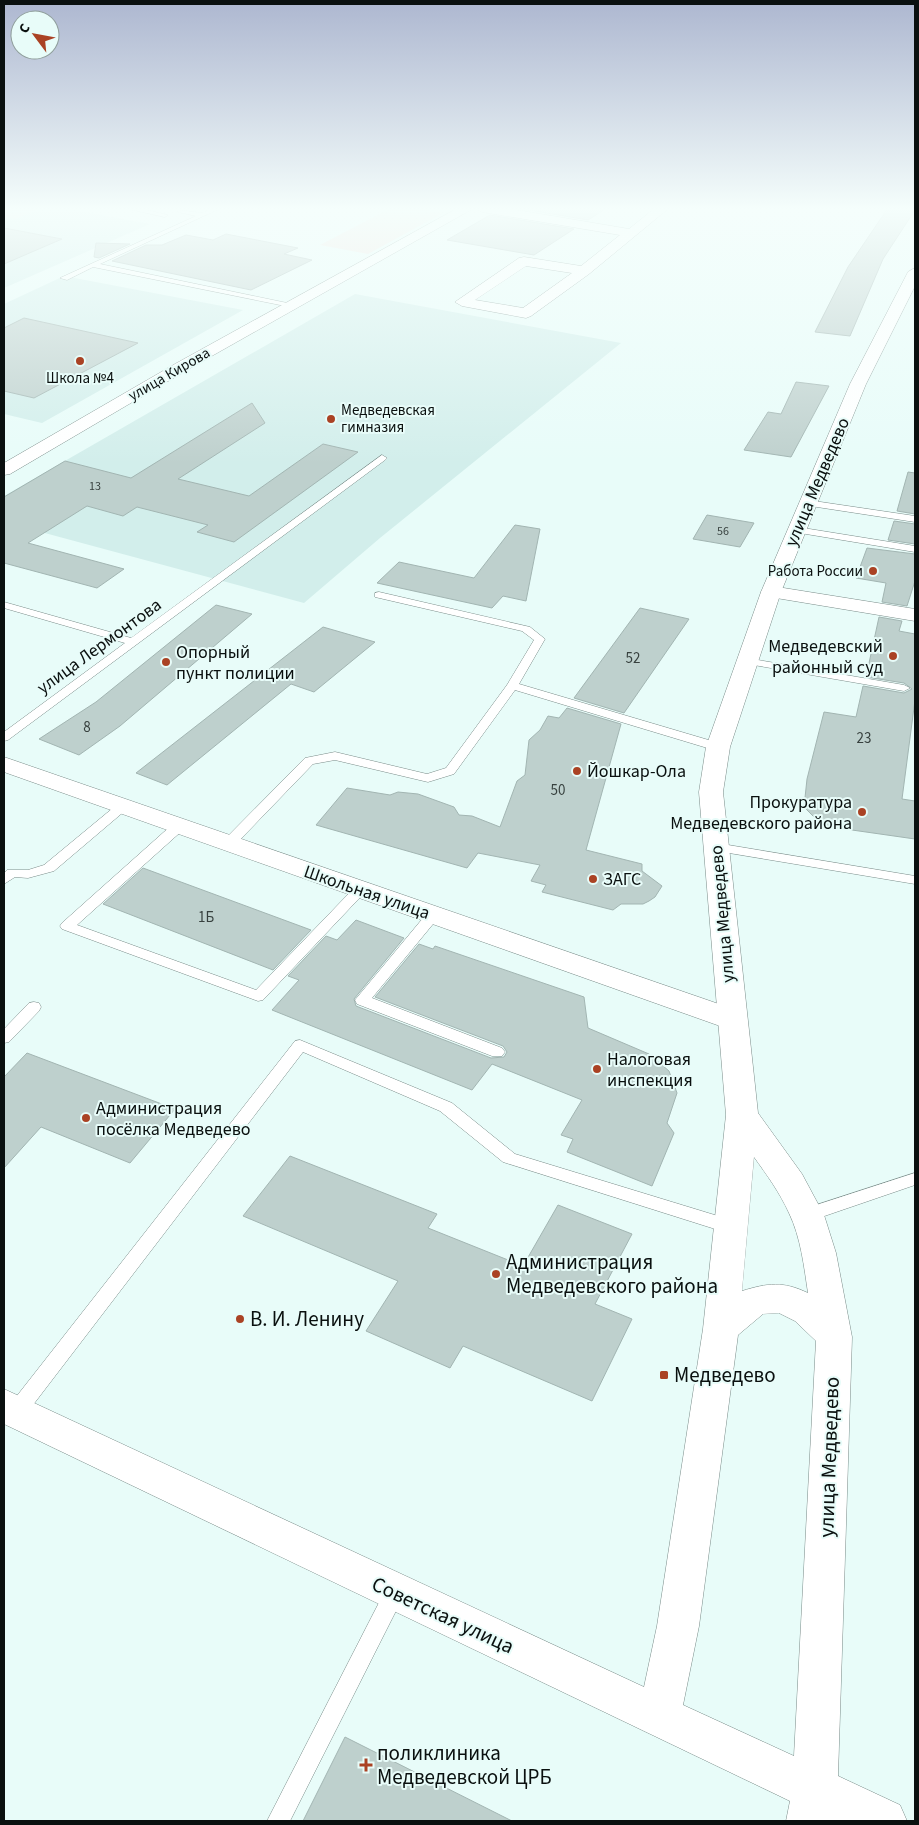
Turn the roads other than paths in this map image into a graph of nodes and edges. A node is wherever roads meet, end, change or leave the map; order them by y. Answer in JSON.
{"nodes":[{"id":1,"x":229,"y":293,"type":"edge"},
{"id":2,"x":315,"y":293,"type":"edge"},
{"id":3,"x":475,"y":293,"type":"edge"},
{"id":4,"x":554,"y":293,"type":"edge"},
{"id":5,"x":905,"y":293,"type":"edge"},
{"id":6,"x":292,"y":306,"type":"junction"},
{"id":7,"x":382,"y":458,"type":"dead end"},
{"id":8,"x":4,"y":470,"type":"edge"},
{"id":9,"x":807,"y":503,"type":"junction"},
{"id":10,"x":915,"y":519,"type":"edge"},
{"id":11,"x":797,"y":530,"type":"junction"},
{"id":12,"x":915,"y":549,"type":"edge"},
{"id":13,"x":771,"y":592,"type":"junction"},
{"id":14,"x":379,"y":595,"type":"dead end"},
{"id":15,"x":4,"y":605,"type":"edge"},
{"id":16,"x":915,"y":615,"type":"edge"},
{"id":17,"x":134,"y":642,"type":"junction"},
{"id":18,"x":746,"y":661,"type":"junction"},
{"id":19,"x":512,"y":686,"type":"junction"},
{"id":20,"x":904,"y":688,"type":"dead end"},
{"id":21,"x":4,"y":737,"type":"edge"},
{"id":22,"x":718,"y":747,"type":"junction"},
{"id":23,"x":4,"y":764,"type":"edge"},
{"id":24,"x":123,"y":806,"type":"junction"},
{"id":25,"x":179,"y":826,"type":"junction"},
{"id":26,"x":229,"y":843,"type":"junction"},
{"id":27,"x":716,"y":847,"type":"junction"},
{"id":28,"x":4,"y":880,"type":"edge"},
{"id":29,"x":915,"y":880,"type":"edge"},
{"id":30,"x":361,"y":889,"type":"junction"},
{"id":31,"x":433,"y":915,"type":"junction"},
{"id":32,"x":34,"y":1007,"type":"dead end"},
{"id":33,"x":731,"y":1019,"type":"junction"},
{"id":34,"x":4,"y":1038,"type":"edge"},
{"id":35,"x":497,"y":1052,"type":"dead end"},
{"id":36,"x":742,"y":1115,"type":"junction"},
{"id":37,"x":915,"y":1179,"type":"edge"},
{"id":38,"x":807,"y":1215,"type":"junction"},
{"id":39,"x":731,"y":1227,"type":"junction"},
{"id":40,"x":721,"y":1329,"type":"junction"},
{"id":41,"x":834,"y":1337,"type":"junction"},
{"id":42,"x":10,"y":1409,"type":"edge"},
{"id":43,"x":396,"y":1592,"type":"junction"},
{"id":44,"x":659,"y":1717,"type":"junction"},
{"id":45,"x":812,"y":1805,"type":"edge"},
{"id":46,"x":278,"y":1821,"type":"edge"},
{"id":47,"x":884,"y":1821,"type":"edge"}],
"edges":[{"from":1,"to":6,"type":"lane"},
{"from":2,"to":6,"type":"street","name":"улица Кирова"},
{"from":3,"to":4,"type":"street"},
{"from":5,"to":9,"type":"street","name":"улица Медведево"},
{"from":6,"to":8,"type":"street","name":"улица Кирова"},
{"from":7,"to":17,"type":"lane","name":"улица Лермонтова"},
{"from":9,"to":10,"type":"lane"},
{"from":9,"to":11,"type":"street","name":"улица Медведево"},
{"from":11,"to":12,"type":"lane"},
{"from":11,"to":13,"type":"street","name":"улица Медведево"},
{"from":13,"to":16,"type":"street"},
{"from":13,"to":18,"type":"street","name":"улица Медведево"},
{"from":14,"to":19,"type":"lane"},
{"from":15,"to":17,"type":"lane"},
{"from":17,"to":21,"type":"lane","name":"улица Лермонтова"},
{"from":18,"to":20,"type":"lane"},
{"from":18,"to":22,"type":"street","name":"улица Медведево"},
{"from":19,"to":22,"type":"lane"},
{"from":19,"to":26,"type":"lane"},
{"from":22,"to":27,"type":"street","name":"улица Медведево"},
{"from":23,"to":24,"type":"street","name":"Школьная улица"},
{"from":24,"to":25,"type":"street","name":"Школьная улица"},
{"from":24,"to":28,"type":"lane"},
{"from":25,"to":26,"type":"street","name":"Школьная улица"},
{"from":25,"to":30,"type":"lane"},
{"from":26,"to":30,"type":"street","name":"Школьная улица"},
{"from":27,"to":29,"type":"lane"},
{"from":27,"to":33,"type":"street","name":"улица Медведево"},
{"from":30,"to":31,"type":"street","name":"Школьная улица"},
{"from":31,"to":33,"type":"street","name":"Школьная улица"},
{"from":31,"to":35,"type":"lane"},
{"from":32,"to":34,"type":"lane"},
{"from":33,"to":36,"type":"street","name":"улица Медведево"},
{"from":36,"to":38,"type":"street","name":"улица Медведево"},
{"from":36,"to":39,"type":"street","name":"улица Медведево"},
{"from":37,"to":38,"type":"lane"},
{"from":38,"to":41,"type":"street","name":"улица Медведево"},
{"from":39,"to":40,"type":"street","name":"улица Медведево"},
{"from":39,"to":42,"type":"lane"},
{"from":40,"to":41,"type":"street"},
{"from":40,"to":44,"type":"street","name":"улица Медведево"},
{"from":41,"to":45,"type":"street","name":"улица Медведево"},
{"from":42,"to":43,"type":"street","name":"Советская улица"},
{"from":43,"to":44,"type":"street","name":"Советская улица"},
{"from":43,"to":46,"type":"lane"},
{"from":44,"to":45,"type":"street","name":"Советская улица"},
{"from":45,"to":47,"type":"street","name":"Советская улица"}]}
